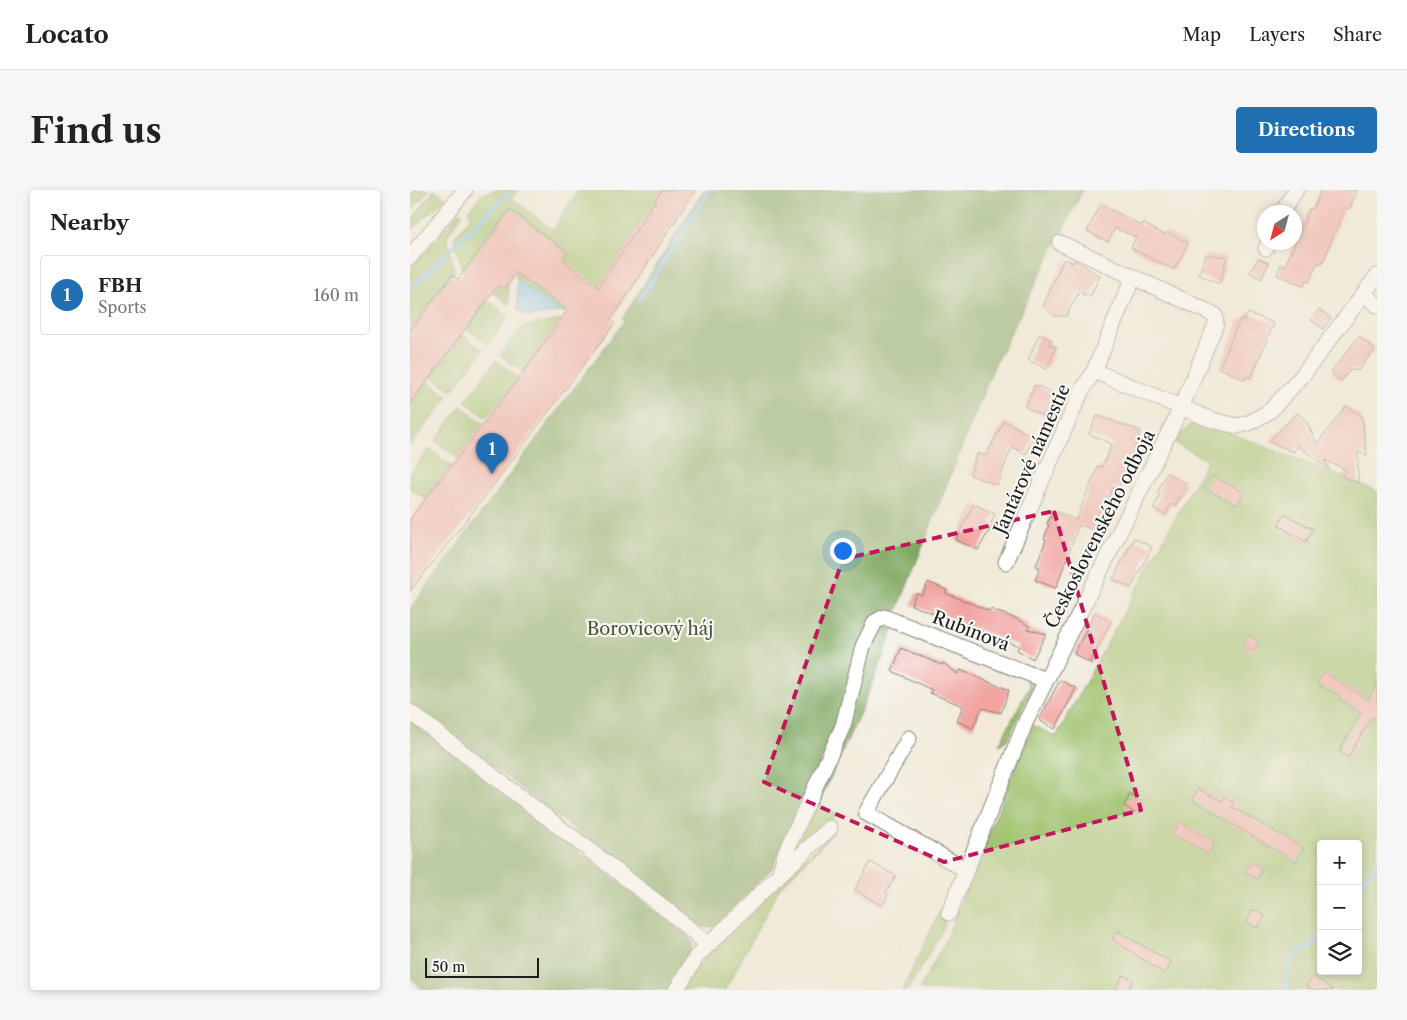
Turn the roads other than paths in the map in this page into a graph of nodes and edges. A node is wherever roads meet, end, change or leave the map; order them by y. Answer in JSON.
{"nodes":[{"id":1,"x":465,"y":190,"type":"edge"},
{"id":2,"x":1296,"y":190,"type":"edge"},
{"id":3,"x":1286,"y":205,"type":"edge"},
{"id":4,"x":1060,"y":243,"type":"dead end"},
{"id":5,"x":410,"y":256,"type":"edge"},
{"id":6,"x":1377,"y":276,"type":"edge"},
{"id":7,"x":1133,"y":277,"type":"junction"},
{"id":8,"x":1364,"y":294,"type":"junction"},
{"id":9,"x":1377,"y":304,"type":"edge"},
{"id":10,"x":1094,"y":371,"type":"junction"},
{"id":11,"x":1182,"y":408,"type":"junction"},
{"id":12,"x":1006,"y":562,"type":"dead end"},
{"id":13,"x":1045,"y":680,"type":"junction"},
{"id":14,"x":410,"y":712,"type":"edge"},
{"id":15,"x":909,"y":738,"type":"dead end"},
{"id":16,"x":830,"y":828,"type":"dead end"},
{"id":17,"x":966,"y":870,"type":"junction"},
{"id":18,"x":779,"y":875,"type":"junction"},
{"id":19,"x":949,"y":913,"type":"dead end"},
{"id":20,"x":708,"y":944,"type":"junction"},
{"id":21,"x":676,"y":990,"type":"edge"}],
"edges":[{"from":1,"to":5,"type":"street"},
{"from":2,"to":3,"type":"street"},
{"from":4,"to":7,"type":"street"},
{"from":6,"to":8,"type":"street"},
{"from":7,"to":10,"type":"street","name":"Jantárové námestie"},
{"from":7,"to":11,"type":"street"},
{"from":8,"to":9,"type":"street"},
{"from":8,"to":11,"type":"street"},
{"from":10,"to":11,"type":"street"},
{"from":10,"to":12,"type":"street","name":"Jantárové námestie"},
{"from":11,"to":13,"type":"street","name":"Československého odboja"},
{"from":13,"to":17,"type":"street","name":"Československého odboja"},
{"from":13,"to":18,"type":"street","name":"Rubínová"},
{"from":14,"to":20,"type":"street"},
{"from":15,"to":17,"type":"street"},
{"from":16,"to":18,"type":"street"},
{"from":17,"to":19,"type":"street","name":"Československého odboja"},
{"from":18,"to":20,"type":"street"},
{"from":20,"to":21,"type":"street"}]}
